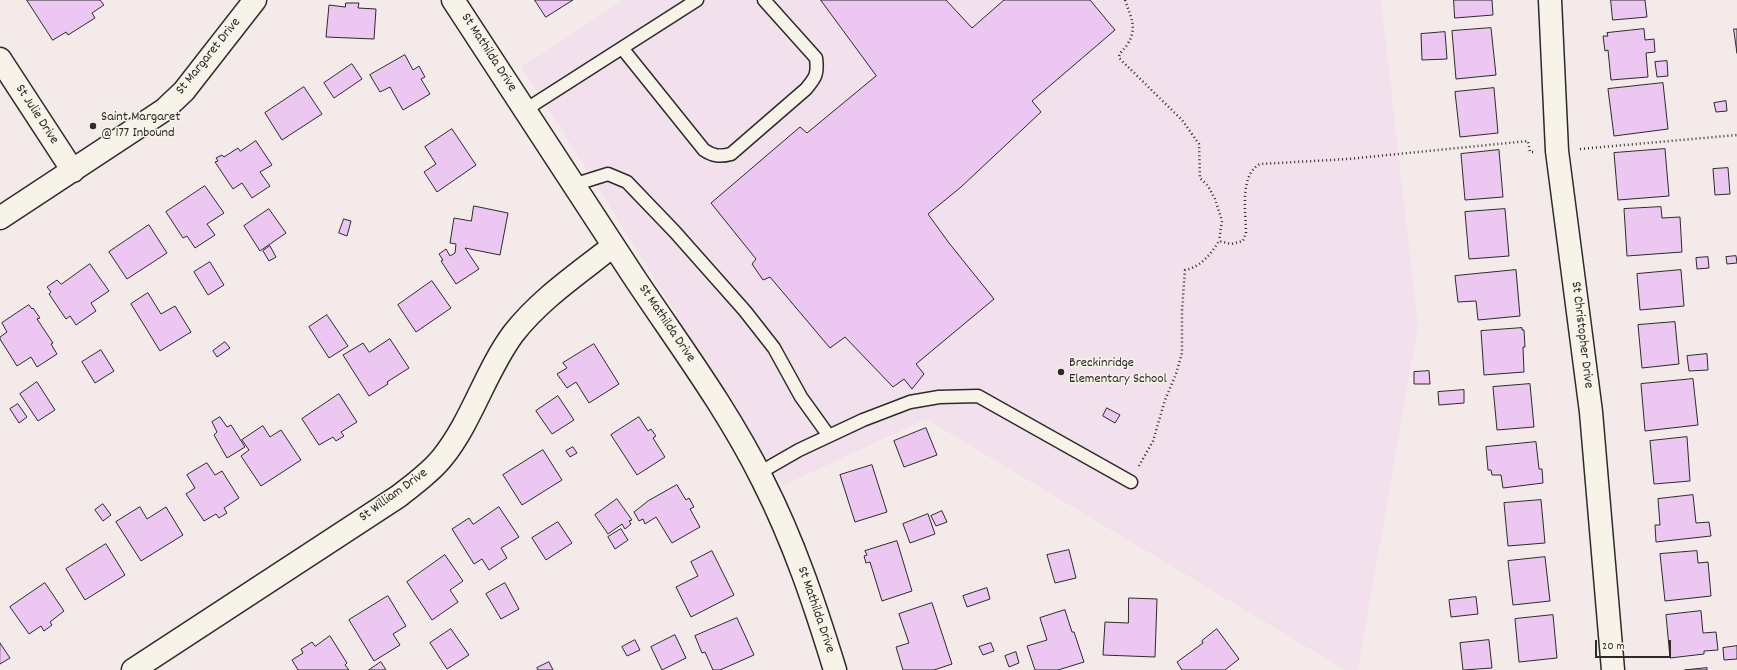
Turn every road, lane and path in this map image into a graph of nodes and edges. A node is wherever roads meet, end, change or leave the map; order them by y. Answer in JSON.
{"nodes":[{"id":1,"x":255,"y":0,"type":"edge"},
{"id":2,"x":453,"y":0,"type":"edge"},
{"id":3,"x":697,"y":0,"type":"edge"},
{"id":4,"x":764,"y":0,"type":"edge"},
{"id":5,"x":1125,"y":0,"type":"edge"},
{"id":6,"x":1550,"y":0,"type":"edge"},
{"id":7,"x":622,"y":48,"type":"junction"},
{"id":8,"x":0,"y":59,"type":"edge"},
{"id":9,"x":525,"y":110,"type":"junction"},
{"id":10,"x":1737,"y":135,"type":"edge"},
{"id":11,"x":1557,"y":151,"type":"junction"},
{"id":12,"x":73,"y":171,"type":"junction"},
{"id":13,"x":573,"y":185,"type":"junction"},
{"id":14,"x":0,"y":218,"type":"edge"},
{"id":15,"x":1219,"y":241,"type":"junction"},
{"id":16,"x":613,"y":246,"type":"junction"},
{"id":17,"x":829,"y":436,"type":"junction"},
{"id":18,"x":759,"y":473,"type":"junction"},
{"id":19,"x":1131,"y":482,"type":"joint"},
{"id":20,"x":133,"y":670,"type":"edge"},
{"id":21,"x":835,"y":670,"type":"edge"},
{"id":22,"x":1613,"y":670,"type":"edge"}],
"edges":[{"from":1,"to":12,"type":"street","name":"St Margaret Drive"},
{"from":2,"to":9,"type":"street","name":"St Mathilda Drive"},
{"from":3,"to":7,"type":"lane"},
{"from":4,"to":7,"type":"lane"},
{"from":5,"to":15,"type":"path"},
{"from":6,"to":11,"type":"street","name":"St Christopher Drive"},
{"from":7,"to":9,"type":"lane"},
{"from":8,"to":12,"type":"street","name":"St Julie Drive"},
{"from":9,"to":13,"type":"street","name":"St Mathilda Drive"},
{"from":10,"to":11,"type":"path"},
{"from":11,"to":15,"type":"path"},
{"from":11,"to":22,"type":"street","name":"St Christopher Drive"},
{"from":12,"to":14,"type":"street","name":"St Margaret Drive"},
{"from":13,"to":16,"type":"street","name":"St Mathilda Drive"},
{"from":13,"to":17,"type":"lane"},
{"from":15,"to":19,"type":"path"},
{"from":16,"to":18,"type":"street","name":"St Mathilda Drive"},
{"from":16,"to":20,"type":"street","name":"St William Drive"},
{"from":17,"to":18,"type":"lane"},
{"from":17,"to":19,"type":"lane"},
{"from":18,"to":21,"type":"street","name":"St Mathilda Drive"}]}
